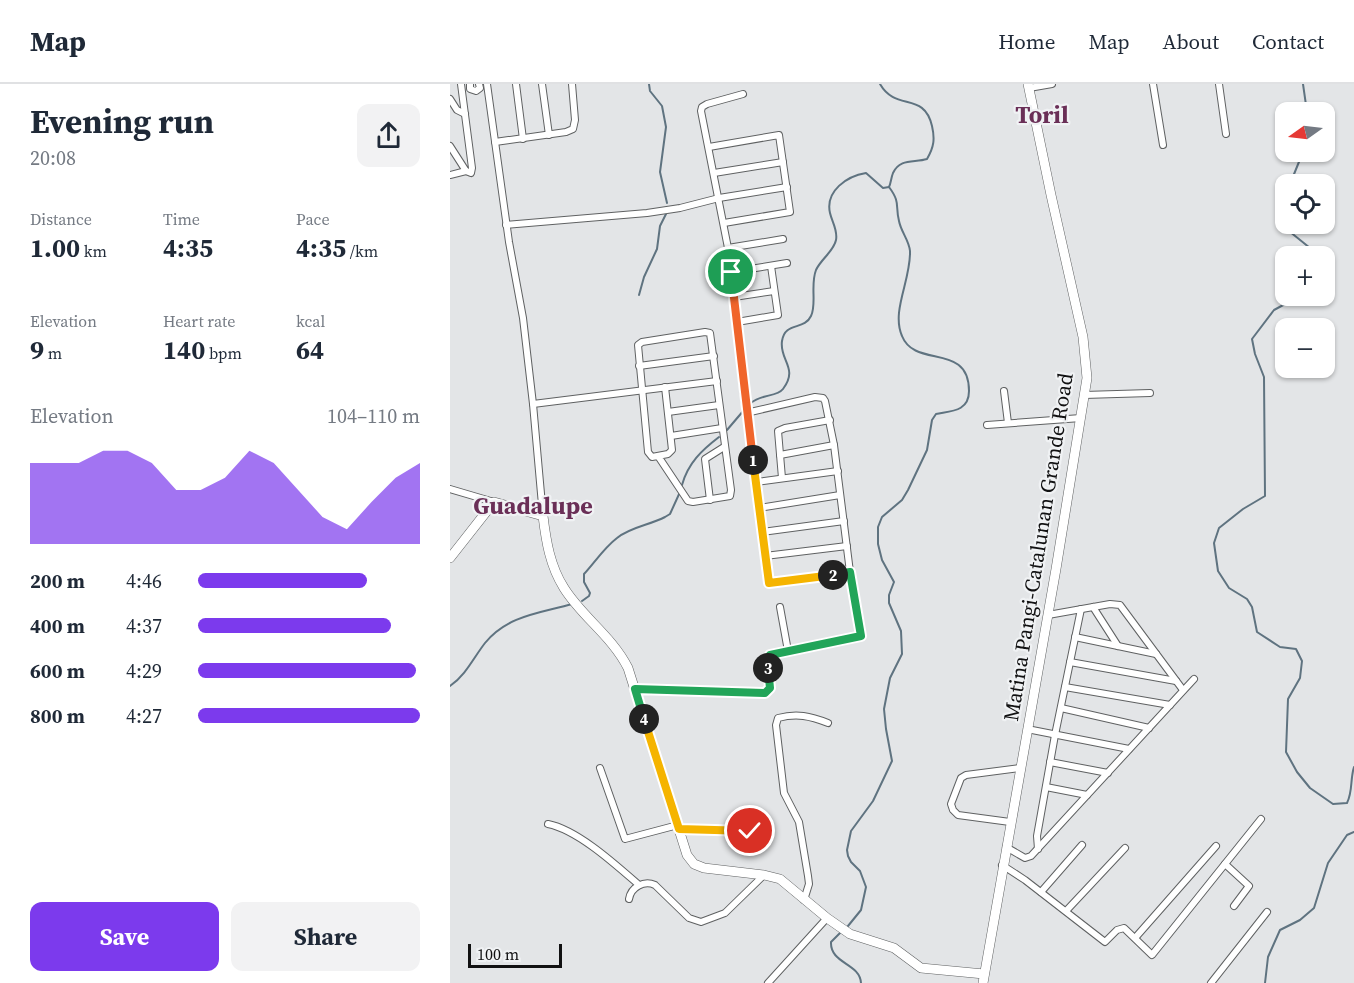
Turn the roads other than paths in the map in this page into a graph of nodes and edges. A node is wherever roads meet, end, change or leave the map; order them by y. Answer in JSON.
{"nodes":[{"id":1,"x":461,"y":84,"type":"edge"},
{"id":2,"x":470,"y":84,"type":"edge"},
{"id":3,"x":516,"y":84,"type":"edge"},
{"id":4,"x":542,"y":84,"type":"edge"},
{"id":5,"x":572,"y":84,"type":"edge"},
{"id":6,"x":1052,"y":84,"type":"edge"},
{"id":7,"x":1153,"y":84,"type":"edge"},
{"id":8,"x":1219,"y":84,"type":"edge"},
{"id":9,"x":482,"y":86,"type":"edge"},
{"id":10,"x":1029,"y":86,"type":"edge"},
{"id":11,"x":743,"y":94,"type":"dead end"},
{"id":12,"x":450,"y":99,"type":"edge"},
{"id":13,"x":490,"y":102,"type":"junction"},
{"id":14,"x":465,"y":114,"type":"junction"},
{"id":15,"x":1226,"y":134,"type":"dead end"},
{"id":16,"x":549,"y":135,"type":"junction"},
{"id":17,"x":523,"y":139,"type":"junction"},
{"id":18,"x":495,"y":142,"type":"junction"},
{"id":19,"x":1163,"y":145,"type":"dead end"},
{"id":20,"x":450,"y":146,"type":"edge"},
{"id":21,"x":709,"y":147,"type":"junction"},
{"id":22,"x":783,"y":162,"type":"junction"},
{"id":23,"x":466,"y":171,"type":"junction"},
{"id":24,"x":714,"y":173,"type":"junction"},
{"id":25,"x":450,"y":176,"type":"edge"},
{"id":26,"x":787,"y":187,"type":"junction"},
{"id":27,"x":719,"y":198,"type":"junction"},
{"id":28,"x":724,"y":223,"type":"junction"},
{"id":29,"x":506,"y":225,"type":"junction"},
{"id":30,"x":783,"y":239,"type":"dead end"},
{"id":31,"x":728,"y":248,"type":"junction"},
{"id":32,"x":787,"y":263,"type":"dead end"},
{"id":33,"x":771,"y":266,"type":"junction"},
{"id":34,"x":731,"y":272,"type":"junction"},
{"id":35,"x":774,"y":291,"type":"junction"},
{"id":36,"x":734,"y":297,"type":"junction"},
{"id":37,"x":737,"y":322,"type":"junction"},
{"id":38,"x":714,"y":356,"type":"junction"},
{"id":39,"x":639,"y":366,"type":"junction"},
{"id":40,"x":717,"y":381,"type":"junction"},
{"id":41,"x":665,"y":387,"type":"junction"},
{"id":42,"x":641,"y":391,"type":"junction"},
{"id":43,"x":1004,"y":391,"type":"dead end"},
{"id":44,"x":1150,"y":393,"type":"dead end"},
{"id":45,"x":1084,"y":395,"type":"junction"},
{"id":46,"x":533,"y":404,"type":"junction"},
{"id":47,"x":719,"y":405,"type":"junction"},
{"id":48,"x":668,"y":412,"type":"junction"},
{"id":49,"x":746,"y":413,"type":"junction"},
{"id":50,"x":1081,"y":418,"type":"junction"},
{"id":51,"x":830,"y":420,"type":"junction"},
{"id":52,"x":1008,"y":423,"type":"junction"},
{"id":53,"x":987,"y":425,"type":"dead end"},
{"id":54,"x":722,"y":428,"type":"junction"},
{"id":55,"x":671,"y":436,"type":"junction"},
{"id":56,"x":834,"y":446,"type":"junction"},
{"id":57,"x":724,"y":447,"type":"junction"},
{"id":58,"x":780,"y":455,"type":"junction"},
{"id":59,"x":658,"y":456,"type":"junction"},
{"id":60,"x":838,"y":471,"type":"junction"},
{"id":61,"x":782,"y":478,"type":"junction"},
{"id":62,"x":756,"y":482,"type":"junction"},
{"id":63,"x":450,"y":489,"type":"edge"},
{"id":64,"x":840,"y":495,"type":"junction"},
{"id":65,"x":710,"y":500,"type":"junction"},
{"id":66,"x":494,"y":502,"type":"junction"},
{"id":67,"x":759,"y":508,"type":"junction"},
{"id":68,"x":543,"y":516,"type":"junction"},
{"id":69,"x":844,"y":521,"type":"junction"},
{"id":70,"x":762,"y":532,"type":"junction"},
{"id":71,"x":847,"y":546,"type":"junction"},
{"id":72,"x":765,"y":556,"type":"junction"},
{"id":73,"x":450,"y":558,"type":"edge"},
{"id":74,"x":850,"y":572,"type":"junction"},
{"id":75,"x":780,"y":607,"type":"dead end"},
{"id":76,"x":1093,"y":607,"type":"junction"},
{"id":77,"x":1081,"y":609,"type":"junction"},
{"id":78,"x":1048,"y":615,"type":"junction"},
{"id":79,"x":1075,"y":637,"type":"junction"},
{"id":80,"x":1118,"y":646,"type":"junction"},
{"id":81,"x":788,"y":651,"type":"junction"},
{"id":82,"x":1156,"y":654,"type":"junction"},
{"id":83,"x":1070,"y":662,"type":"junction"},
{"id":84,"x":1194,"y":679,"type":"dead end"},
{"id":85,"x":1176,"y":681,"type":"junction"},
{"id":86,"x":1065,"y":687,"type":"junction"},
{"id":87,"x":635,"y":689,"type":"junction"},
{"id":88,"x":1183,"y":690,"type":"junction"},
{"id":89,"x":1170,"y":705,"type":"junction"},
{"id":90,"x":1061,"y":708,"type":"junction"},
{"id":91,"x":828,"y":723,"type":"dead end"},
{"id":92,"x":1149,"y":728,"type":"junction"},
{"id":93,"x":1027,"y":729,"type":"junction"},
{"id":94,"x":1055,"y":735,"type":"junction"},
{"id":95,"x":1129,"y":749,"type":"junction"},
{"id":96,"x":1050,"y":762,"type":"junction"},
{"id":97,"x":600,"y":768,"type":"dead end"},
{"id":98,"x":1020,"y":768,"type":"junction"},
{"id":99,"x":1108,"y":773,"type":"junction"},
{"id":100,"x":1046,"y":787,"type":"junction"},
{"id":101,"x":1087,"y":795,"type":"junction"},
{"id":102,"x":1261,"y":819,"type":"dead end"},
{"id":103,"x":1010,"y":822,"type":"junction"},
{"id":104,"x":548,"y":824,"type":"dead end"},
{"id":105,"x":679,"y":827,"type":"junction"},
{"id":106,"x":761,"y":832,"type":"dead end"},
{"id":107,"x":1082,"y":845,"type":"dead end"},
{"id":108,"x":1216,"y":846,"type":"dead end"},
{"id":109,"x":1006,"y":847,"type":"junction"},
{"id":110,"x":1125,"y":848,"type":"dead end"},
{"id":111,"x":1038,"y":849,"type":"junction"},
{"id":112,"x":1225,"y":864,"type":"junction"},
{"id":113,"x":1002,"y":865,"type":"junction"},
{"id":114,"x":764,"y":875,"type":"junction"},
{"id":115,"x":639,"y":885,"type":"junction"},
{"id":116,"x":1041,"y":892,"type":"junction"},
{"id":117,"x":629,"y":899,"type":"dead end"},
{"id":118,"x":804,"y":900,"type":"junction"},
{"id":119,"x":1234,"y":906,"type":"dead end"},
{"id":120,"x":1066,"y":911,"type":"junction"},
{"id":121,"x":1267,"y":912,"type":"dead end"},
{"id":122,"x":827,"y":918,"type":"junction"},
{"id":123,"x":1135,"y":938,"type":"junction"},
{"id":124,"x":983,"y":979,"type":"edge"},
{"id":125,"x":768,"y":983,"type":"edge"},
{"id":126,"x":1210,"y":983,"type":"edge"}],
"edges":[{"from":1,"to":14,"type":"street"},
{"from":2,"to":9,"type":"street"},
{"from":3,"to":17,"type":"street"},
{"from":4,"to":16,"type":"street"},
{"from":5,"to":16,"type":"street"},
{"from":6,"to":10,"type":"street"},
{"from":7,"to":19,"type":"street"},
{"from":8,"to":15,"type":"street"},
{"from":9,"to":13,"type":"street"},
{"from":9,"to":13,"type":"street"},
{"from":10,"to":45,"type":"street","name":"Matina Pangi-Catalunan Grande Road"},
{"from":11,"to":21,"type":"street"},
{"from":12,"to":14,"type":"street"},
{"from":13,"to":18,"type":"street"},
{"from":14,"to":23,"type":"street"},
{"from":16,"to":17,"type":"street"},
{"from":17,"to":18,"type":"street"},
{"from":18,"to":29,"type":"street"},
{"from":20,"to":23,"type":"street"},
{"from":21,"to":22,"type":"street"},
{"from":21,"to":24,"type":"street"},
{"from":22,"to":24,"type":"street"},
{"from":22,"to":26,"type":"street"},
{"from":23,"to":25,"type":"street"},
{"from":24,"to":27,"type":"street"},
{"from":26,"to":27,"type":"street"},
{"from":26,"to":28,"type":"street"},
{"from":27,"to":28,"type":"street"},
{"from":27,"to":29,"type":"street"},
{"from":28,"to":31,"type":"street"},
{"from":29,"to":46,"type":"street"},
{"from":30,"to":31,"type":"street"},
{"from":31,"to":34,"type":"street"},
{"from":32,"to":33,"type":"street"},
{"from":33,"to":34,"type":"street"},
{"from":33,"to":35,"type":"street"},
{"from":34,"to":36,"type":"street"},
{"from":35,"to":36,"type":"street"},
{"from":35,"to":37,"type":"street"},
{"from":36,"to":37,"type":"street"},
{"from":37,"to":49,"type":"street"},
{"from":38,"to":39,"type":"street"},
{"from":38,"to":39,"type":"street"},
{"from":38,"to":40,"type":"street"},
{"from":39,"to":42,"type":"street"},
{"from":40,"to":41,"type":"street"},
{"from":40,"to":47,"type":"street"},
{"from":41,"to":42,"type":"street"},
{"from":41,"to":48,"type":"street"},
{"from":42,"to":46,"type":"street"},
{"from":42,"to":59,"type":"street"},
{"from":43,"to":52,"type":"street"},
{"from":44,"to":45,"type":"street"},
{"from":45,"to":50,"type":"street","name":"Matina Pangi-Catalunan Grande Road"},
{"from":46,"to":68,"type":"street"},
{"from":47,"to":48,"type":"street"},
{"from":47,"to":54,"type":"street"},
{"from":48,"to":55,"type":"street"},
{"from":49,"to":51,"type":"street"},
{"from":49,"to":62,"type":"street"},
{"from":50,"to":52,"type":"street"},
{"from":50,"to":78,"type":"street","name":"Matina Pangi-Catalunan Grande Road"},
{"from":51,"to":56,"type":"street"},
{"from":51,"to":58,"type":"street"},
{"from":52,"to":53,"type":"street"},
{"from":54,"to":55,"type":"street"},
{"from":54,"to":57,"type":"street"},
{"from":55,"to":59,"type":"street"},
{"from":56,"to":58,"type":"street"},
{"from":56,"to":60,"type":"street"},
{"from":57,"to":65,"type":"street"},
{"from":57,"to":65,"type":"street"},
{"from":58,"to":61,"type":"street"},
{"from":59,"to":65,"type":"street"},
{"from":60,"to":61,"type":"street"},
{"from":60,"to":64,"type":"street"},
{"from":61,"to":62,"type":"street"},
{"from":62,"to":67,"type":"street"},
{"from":63,"to":66,"type":"street"},
{"from":64,"to":67,"type":"street"},
{"from":64,"to":69,"type":"street"},
{"from":66,"to":68,"type":"street"},
{"from":66,"to":73,"type":"street"},
{"from":67,"to":70,"type":"street"},
{"from":68,"to":87,"type":"street"},
{"from":69,"to":70,"type":"street"},
{"from":69,"to":71,"type":"street"},
{"from":70,"to":72,"type":"street"},
{"from":71,"to":72,"type":"street"},
{"from":71,"to":74,"type":"street"},
{"from":72,"to":74,"type":"street"},
{"from":74,"to":81,"type":"street"},
{"from":75,"to":81,"type":"street"},
{"from":76,"to":77,"type":"street"},
{"from":76,"to":80,"type":"street"},
{"from":76,"to":82,"type":"street"},
{"from":77,"to":78,"type":"street"},
{"from":77,"to":79,"type":"street"},
{"from":78,"to":93,"type":"street","name":"Matina Pangi-Catalunan Grande Road"},
{"from":79,"to":80,"type":"street"},
{"from":79,"to":83,"type":"street"},
{"from":80,"to":82,"type":"street"},
{"from":81,"to":87,"type":"street"},
{"from":82,"to":85,"type":"street"},
{"from":83,"to":85,"type":"street"},
{"from":83,"to":86,"type":"street"},
{"from":84,"to":88,"type":"street"},
{"from":85,"to":88,"type":"street"},
{"from":86,"to":89,"type":"street"},
{"from":86,"to":90,"type":"street"},
{"from":87,"to":105,"type":"street"},
{"from":88,"to":89,"type":"street"},
{"from":89,"to":92,"type":"street"},
{"from":90,"to":92,"type":"street"},
{"from":90,"to":94,"type":"street"},
{"from":91,"to":118,"type":"street"},
{"from":92,"to":95,"type":"street"},
{"from":93,"to":94,"type":"street"},
{"from":93,"to":98,"type":"street","name":"Matina Pangi-Catalunan Grande Road"},
{"from":94,"to":95,"type":"street"},
{"from":94,"to":96,"type":"street"},
{"from":95,"to":99,"type":"street"},
{"from":96,"to":99,"type":"street"},
{"from":96,"to":100,"type":"street"},
{"from":97,"to":105,"type":"street"},
{"from":98,"to":103,"type":"street","name":"Matina Pangi-Catalunan Grande Road"},
{"from":98,"to":103,"type":"street"},
{"from":99,"to":101,"type":"street"},
{"from":100,"to":101,"type":"street"},
{"from":100,"to":111,"type":"street"},
{"from":101,"to":111,"type":"street"},
{"from":102,"to":112,"type":"street"},
{"from":103,"to":109,"type":"street","name":"Matina Pangi-Catalunan Grande Road"},
{"from":104,"to":115,"type":"street"},
{"from":105,"to":106,"type":"street"},
{"from":105,"to":114,"type":"street"},
{"from":107,"to":116,"type":"street"},
{"from":108,"to":123,"type":"street"},
{"from":109,"to":111,"type":"street"},
{"from":109,"to":113,"type":"street","name":"Matina Pangi-Catalunan Grande Road"},
{"from":110,"to":120,"type":"street"},
{"from":112,"to":119,"type":"street"},
{"from":112,"to":123,"type":"street"},
{"from":113,"to":116,"type":"street"},
{"from":113,"to":124,"type":"street","name":"Matina Pangi-Catalunan Grande Road"},
{"from":114,"to":115,"type":"street"},
{"from":114,"to":118,"type":"street"},
{"from":115,"to":117,"type":"street"},
{"from":116,"to":120,"type":"street"},
{"from":118,"to":122,"type":"street"},
{"from":120,"to":123,"type":"street"},
{"from":121,"to":126,"type":"street"},
{"from":122,"to":124,"type":"street"},
{"from":122,"to":125,"type":"street"}]}
